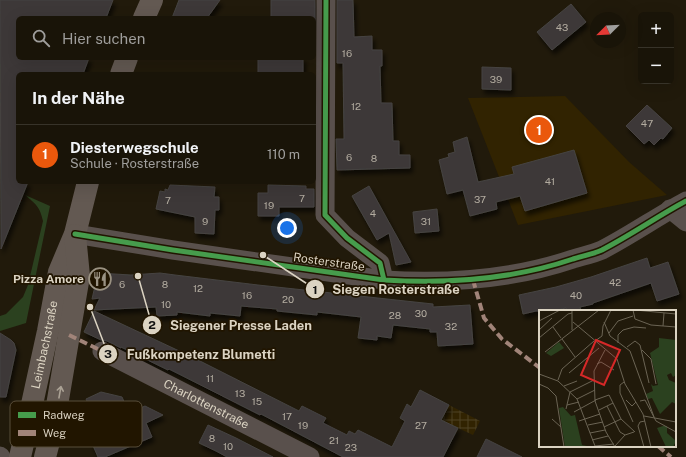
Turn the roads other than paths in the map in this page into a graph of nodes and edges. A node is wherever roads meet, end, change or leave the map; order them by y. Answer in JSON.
{"nodes":[{"id":1,"x":152,"y":0,"type":"edge"},
{"id":2,"x":326,"y":0,"type":"edge"},
{"id":3,"x":145,"y":16,"type":"edge"},
{"id":4,"x":126,"y":60,"type":"edge"},
{"id":5,"x":122,"y":72,"type":"edge"},
{"id":6,"x":88,"y":184,"type":"edge"},
{"id":7,"x":678,"y":205,"type":"edge"},
{"id":8,"x":686,"y":222,"type":"edge"},
{"id":9,"x":75,"y":234,"type":"junction"},
{"id":10,"x":384,"y":280,"type":"junction"},
{"id":11,"x":102,"y":351,"type":"dead end"},
{"id":12,"x":33,"y":401,"type":"edge"},
{"id":13,"x":58,"y":401,"type":"edge"},
{"id":14,"x":22,"y":447,"type":"edge"},
{"id":15,"x":48,"y":447,"type":"edge"},
{"id":16,"x":20,"y":457,"type":"edge"},
{"id":17,"x":45,"y":457,"type":"edge"},
{"id":18,"x":310,"y":457,"type":"edge"}],
"edges":[{"from":1,"to":3,"type":"main road"},
{"from":2,"to":10,"type":"street"},
{"from":4,"to":5,"type":"main road"},
{"from":6,"to":9,"type":"main road","name":"Leimbachstraße"},
{"from":7,"to":8,"type":"street"},
{"from":7,"to":10,"type":"street","name":"Rosterstraße"},
{"from":9,"to":10,"type":"street","name":"Rosterstraße"},
{"from":9,"to":12,"type":"main road","name":"Leimbachstraße"},
{"from":13,"to":9,"type":"main road","name":"Leimbachstraße","one_way":true},
{"from":11,"to":18,"type":"street","name":"Charlottenstraße"},
{"from":14,"to":16,"type":"main road","name":"Leimbachstraße"},
{"from":17,"to":15,"type":"main road","name":"Leimbachstraße","one_way":true}]}
